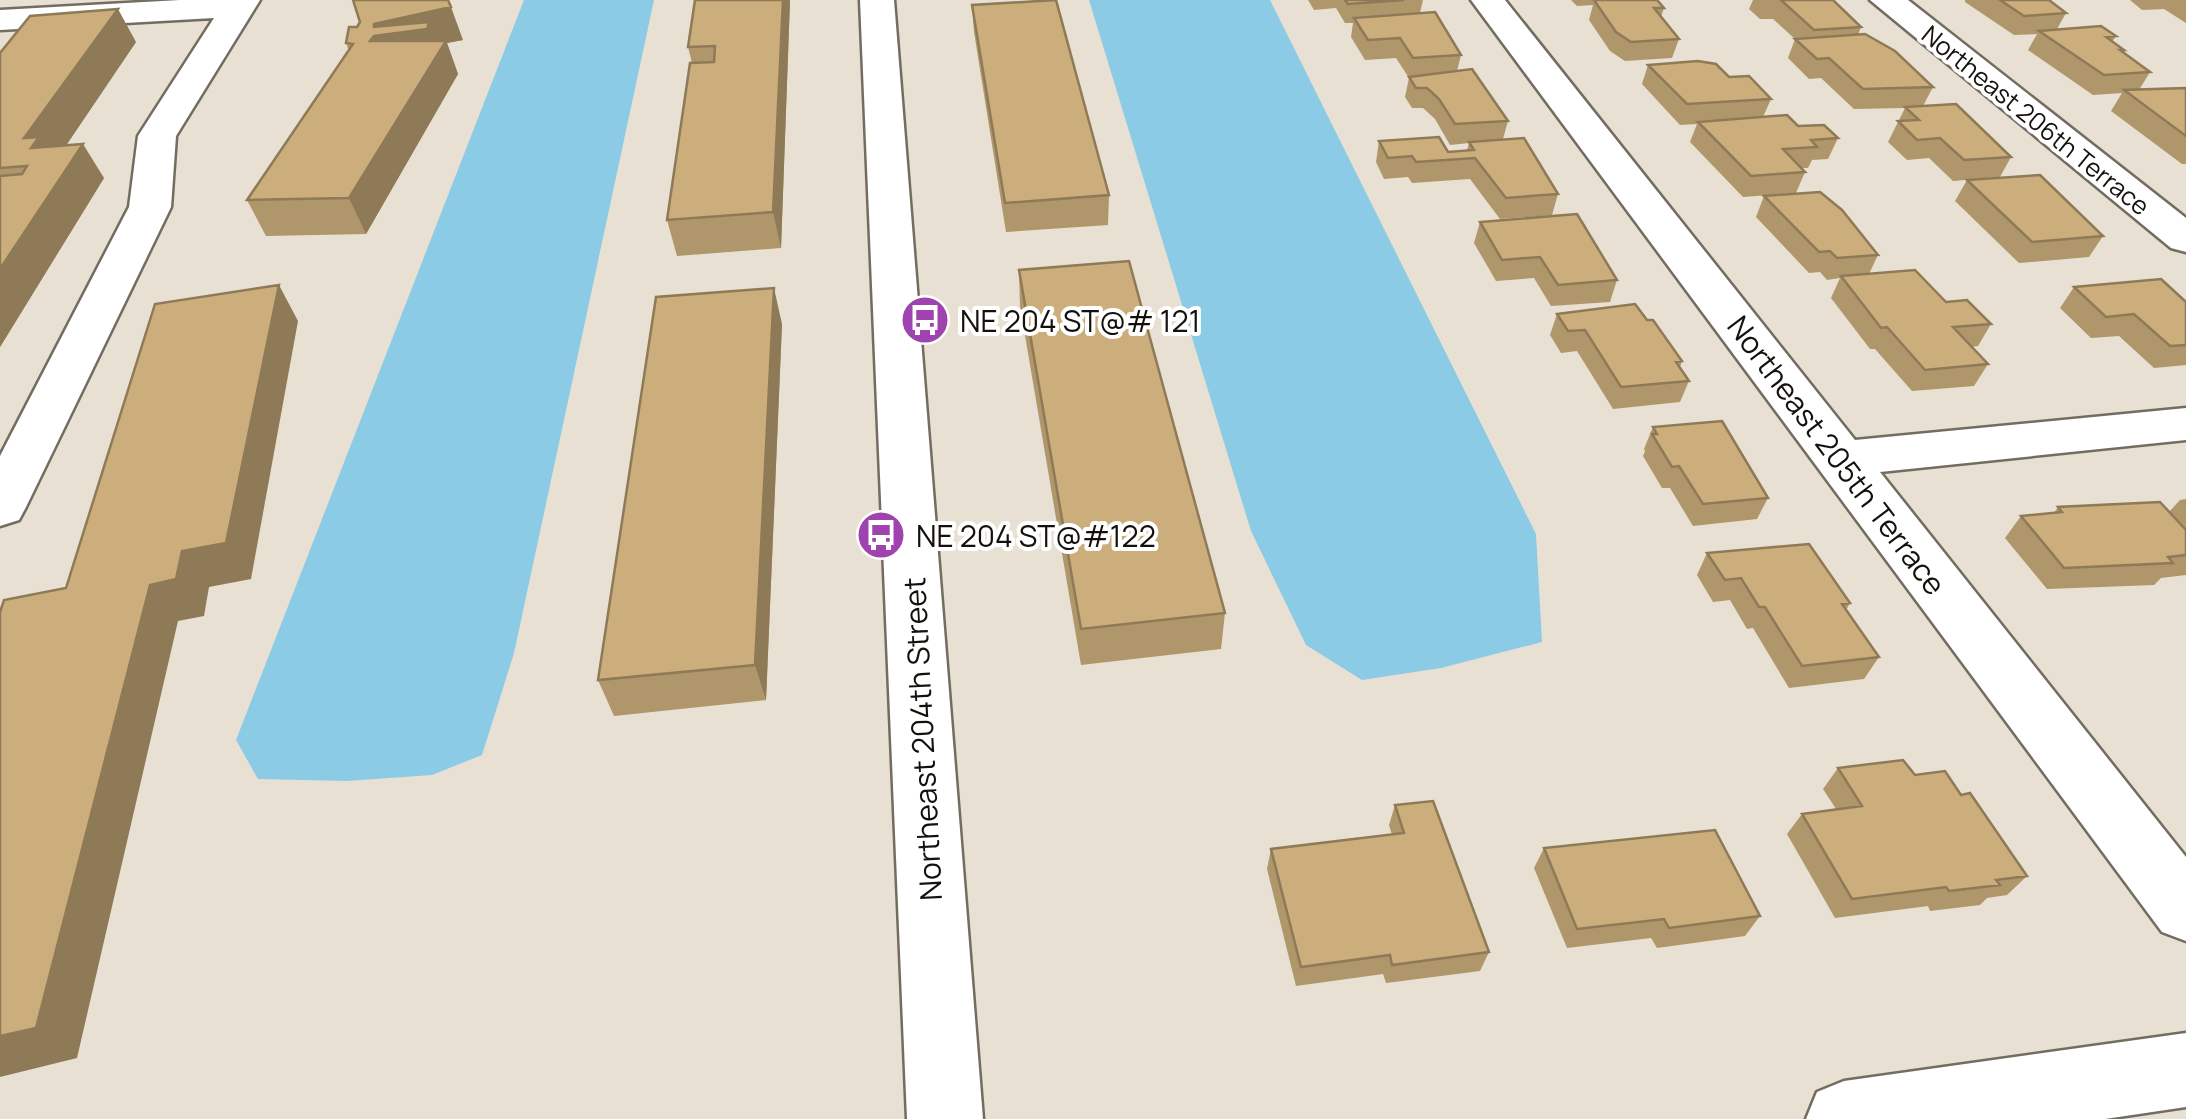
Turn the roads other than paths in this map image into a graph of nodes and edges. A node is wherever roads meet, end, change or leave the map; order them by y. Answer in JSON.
{"nodes":[{"id":1,"x":877,"y":0,"type":"edge"},
{"id":2,"x":1488,"y":0,"type":"edge"},
{"id":3,"x":1887,"y":0,"type":"edge"},
{"id":4,"x":241,"y":4,"type":"edge"},
{"id":5,"x":0,"y":20,"type":"edge"},
{"id":6,"x":2186,"y":239,"type":"edge"},
{"id":7,"x":2186,"y":424,"type":"edge"},
{"id":8,"x":1840,"y":459,"type":"junction"},
{"id":9,"x":0,"y":508,"type":"edge"},
{"id":10,"x":2186,"y":910,"type":"edge"},
{"id":11,"x":2186,"y":1070,"type":"edge"},
{"id":12,"x":946,"y":1119,"type":"edge"},
{"id":13,"x":1844,"y":1119,"type":"edge"}],
"edges":[{"from":1,"to":12,"type":"street","name":"Northeast 204th Street"},
{"from":2,"to":8,"type":"street","name":"Northeast 205th Terrace"},
{"from":3,"to":6,"type":"street","name":"Northeast 206th Terrace"},
{"from":4,"to":5,"type":"street"},
{"from":4,"to":9,"type":"street"},
{"from":7,"to":8,"type":"street"},
{"from":8,"to":10,"type":"street","name":"Northeast 205th Terrace"},
{"from":11,"to":13,"type":"street"}]}
